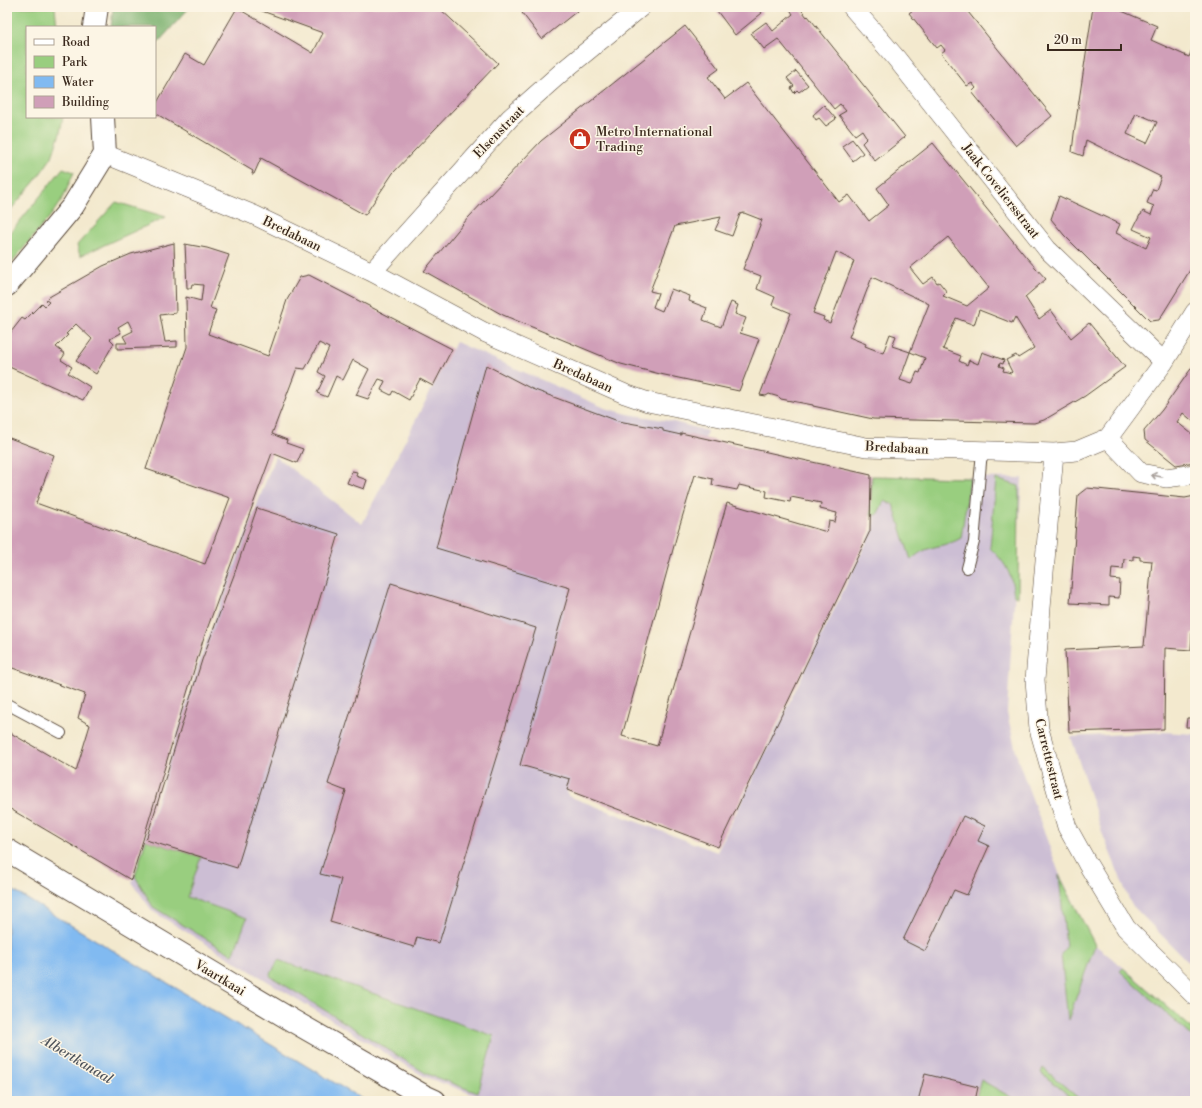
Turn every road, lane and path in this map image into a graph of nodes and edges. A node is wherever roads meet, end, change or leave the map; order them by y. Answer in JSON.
{"nodes":[{"id":1,"x":97,"y":7,"type":"edge"},
{"id":2,"x":641,"y":7,"type":"edge"},
{"id":3,"x":852,"y":7,"type":"edge"},
{"id":4,"x":94,"y":26,"type":"edge"},
{"id":5,"x":103,"y":118,"type":"edge"},
{"id":6,"x":105,"y":154,"type":"junction"},
{"id":7,"x":372,"y":272,"type":"junction"},
{"id":8,"x":7,"y":285,"type":"edge"},
{"id":9,"x":1195,"y":312,"type":"edge"},
{"id":10,"x":1164,"y":362,"type":"junction"},
{"id":11,"x":1108,"y":438,"type":"junction"},
{"id":12,"x":982,"y":452,"type":"junction"},
{"id":13,"x":1054,"y":454,"type":"junction"},
{"id":14,"x":1195,"y":474,"type":"edge"},
{"id":15,"x":968,"y":568,"type":"dead end"},
{"id":16,"x":7,"y":704,"type":"edge"},
{"id":17,"x":61,"y":733,"type":"dead end"},
{"id":18,"x":7,"y":850,"type":"edge"},
{"id":19,"x":1195,"y":996,"type":"edge"},
{"id":20,"x":436,"y":1101,"type":"edge"}],
"edges":[{"from":1,"to":4,"type":"street"},
{"from":2,"to":7,"type":"street","name":"Elsenstraat"},
{"from":3,"to":10,"type":"street","name":"Jaak Coveliersstraat"},
{"from":5,"to":6,"type":"street"},
{"from":6,"to":7,"type":"street","name":"Bredabaan"},
{"from":6,"to":8,"type":"street"},
{"from":7,"to":12,"type":"street","name":"Bredabaan"},
{"from":9,"to":10,"type":"street","name":"Bredabaan"},
{"from":10,"to":11,"type":"street","name":"Bredabaan"},
{"from":11,"to":13,"type":"street","name":"Bredabaan"},
{"from":14,"to":11,"type":"street","one_way":true},
{"from":12,"to":13,"type":"street","name":"Bredabaan"},
{"from":12,"to":15,"type":"lane"},
{"from":13,"to":19,"type":"street","name":"Carrettestraat"},
{"from":16,"to":17,"type":"lane"},
{"from":18,"to":20,"type":"street","name":"Vaartkaai"}]}
